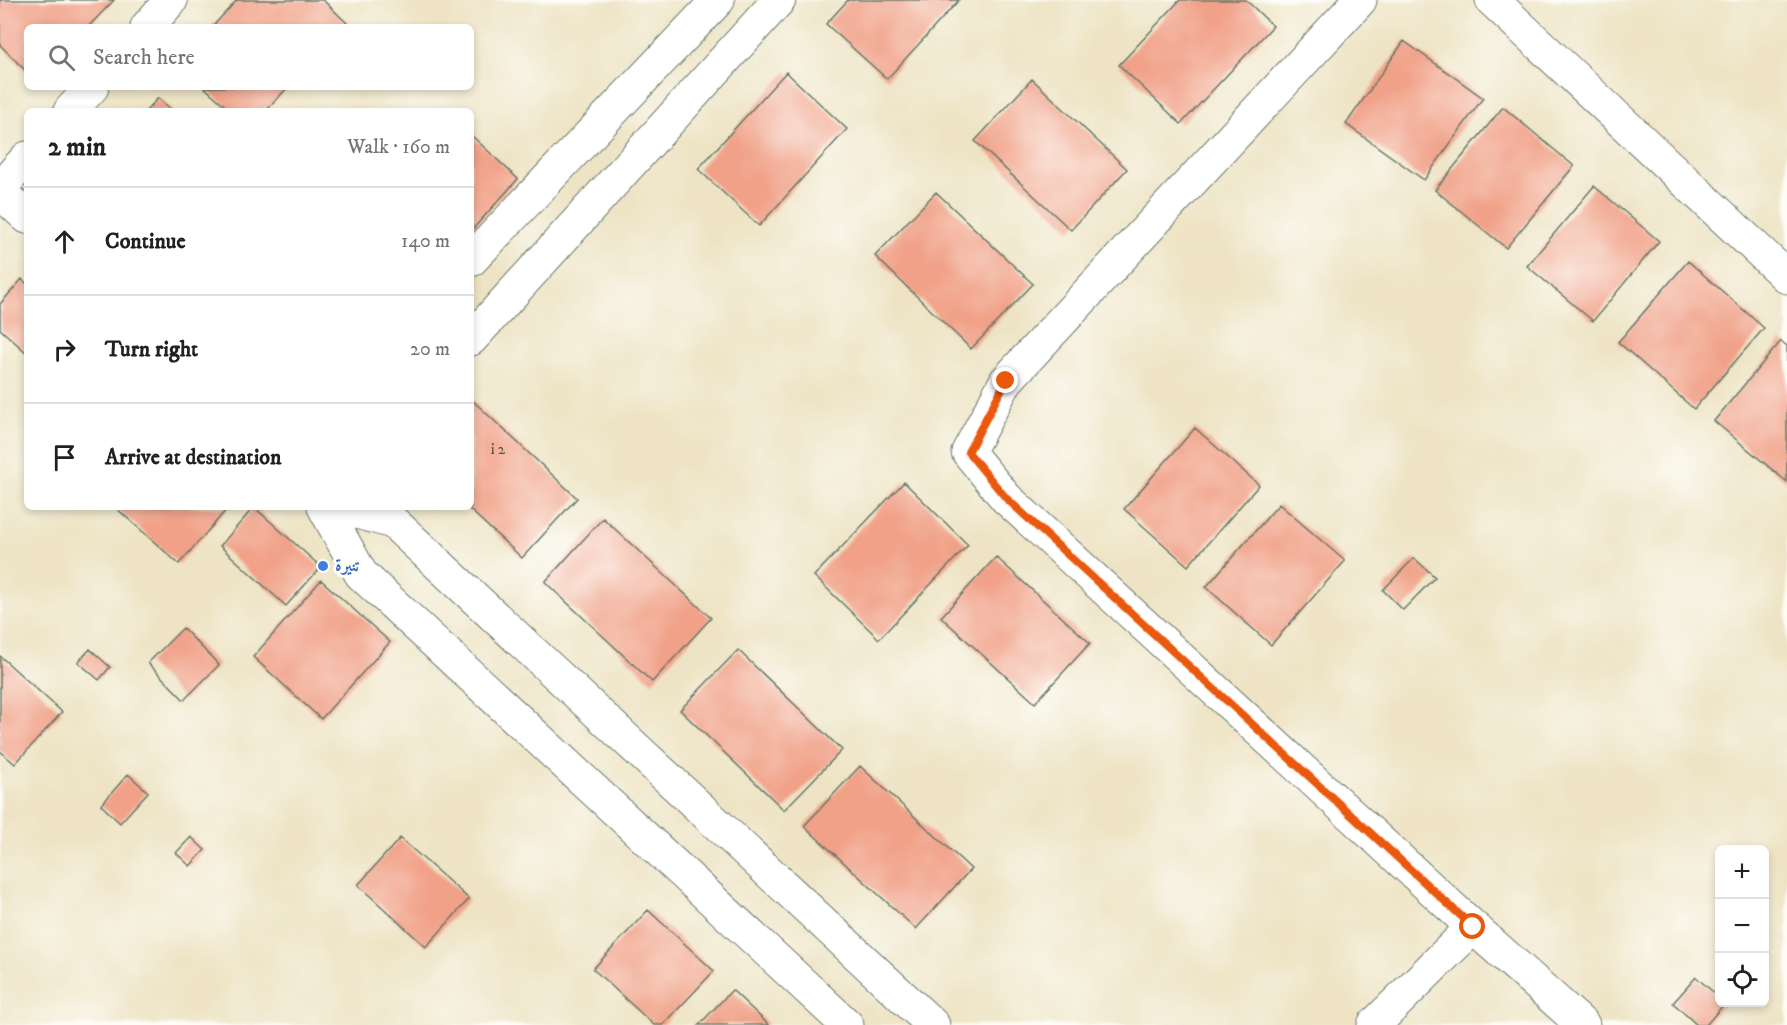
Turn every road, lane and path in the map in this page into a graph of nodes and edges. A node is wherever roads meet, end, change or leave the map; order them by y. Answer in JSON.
{"nodes":[{"id":1,"x":171,"y":0,"type":"edge"},
{"id":2,"x":718,"y":0,"type":"edge"},
{"id":3,"x":779,"y":0,"type":"edge"},
{"id":4,"x":1360,"y":0,"type":"edge"},
{"id":5,"x":1492,"y":0,"type":"edge"},
{"id":6,"x":150,"y":24,"type":"edge"},
{"id":7,"x":89,"y":90,"type":"edge"},
{"id":8,"x":73,"y":108,"type":"edge"},
{"id":9,"x":24,"y":161,"type":"edge"},
{"id":10,"x":0,"y":188,"type":"edge"},
{"id":11,"x":0,"y":192,"type":"edge"},
{"id":12,"x":24,"y":214,"type":"edge"},
{"id":13,"x":474,"y":257,"type":"edge"},
{"id":14,"x":1787,"y":277,"type":"edge"},
{"id":15,"x":474,"y":336,"type":"edge"},
{"id":16,"x":326,"y":510,"type":"edge"},
{"id":17,"x":350,"y":510,"type":"edge"},
{"id":18,"x":1473,"y":927,"type":"junction"},
{"id":19,"x":847,"y":1025,"type":"edge"},
{"id":20,"x":933,"y":1025,"type":"edge"},
{"id":21,"x":1374,"y":1025,"type":"edge"},
{"id":22,"x":1583,"y":1025,"type":"edge"}],
"edges":[{"from":1,"to":6,"type":"street"},
{"from":2,"to":13,"type":"street"},
{"from":3,"to":15,"type":"street"},
{"from":4,"to":18,"type":"street"},
{"from":5,"to":14,"type":"street"},
{"from":7,"to":8,"type":"street"},
{"from":9,"to":10,"type":"street"},
{"from":11,"to":12,"type":"street"},
{"from":16,"to":19,"type":"street"},
{"from":17,"to":20,"type":"street"},
{"from":18,"to":21,"type":"street"},
{"from":18,"to":22,"type":"street"}]}
